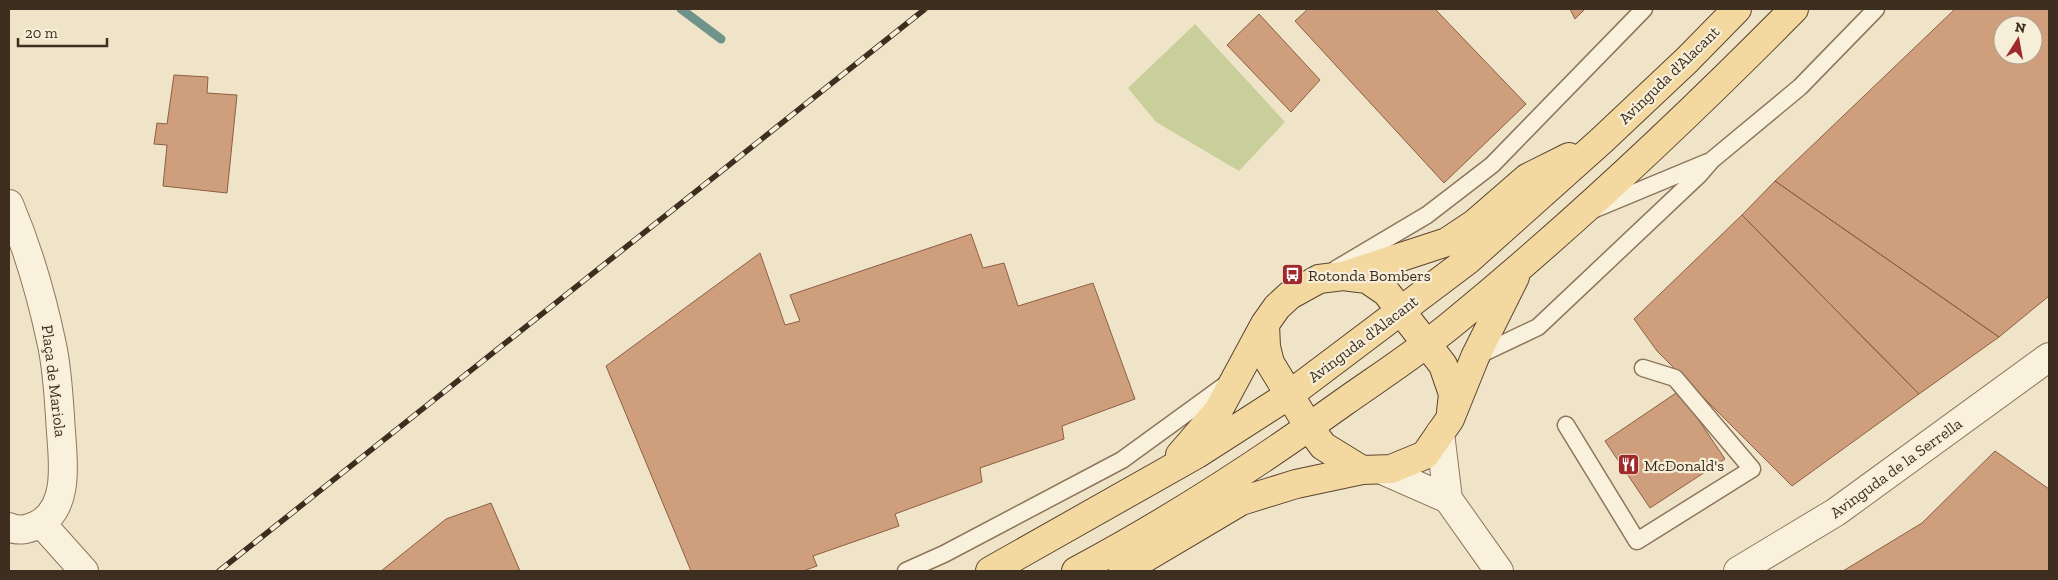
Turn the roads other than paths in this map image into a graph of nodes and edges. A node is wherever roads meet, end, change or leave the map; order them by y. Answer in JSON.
{"nodes":[{"id":1,"x":1644,"y":9,"type":"edge"},
{"id":2,"x":1737,"y":9,"type":"edge"},
{"id":3,"x":1794,"y":9,"type":"edge"},
{"id":4,"x":1876,"y":9,"type":"edge"},
{"id":5,"x":1601,"y":141,"type":"junction"},
{"id":6,"x":1712,"y":160,"type":"junction"},
{"id":7,"x":9,"y":204,"type":"edge"},
{"id":8,"x":1579,"y":216,"type":"junction"},
{"id":9,"x":1521,"y":266,"type":"junction"},
{"id":10,"x":1331,"y":278,"type":"junction"},
{"id":11,"x":1400,"y":311,"type":"junction"},
{"id":12,"x":1265,"y":324,"type":"junction"},
{"id":13,"x":1425,"y":344,"type":"junction"},
{"id":14,"x":1475,"y":356,"type":"junction"},
{"id":15,"x":2049,"y":357,"type":"edge"},
{"id":16,"x":1643,"y":368,"type":"dead end"},
{"id":17,"x":1234,"y":379,"type":"junction"},
{"id":18,"x":1288,"y":395,"type":"junction"},
{"id":19,"x":1566,"y":425,"type":"dead end"},
{"id":20,"x":1445,"y":426,"type":"junction"},
{"id":21,"x":1309,"y":427,"type":"junction"},
{"id":22,"x":1372,"y":470,"type":"junction"},
{"id":23,"x":1167,"y":472,"type":"junction"},
{"id":24,"x":1448,"y":499,"type":"junction"},
{"id":25,"x":41,"y":523,"type":"junction"},
{"id":26,"x":9,"y":527,"type":"edge"},
{"id":27,"x":84,"y":571,"type":"edge"},
{"id":28,"x":906,"y":571,"type":"edge"},
{"id":29,"x":990,"y":571,"type":"edge"},
{"id":30,"x":1076,"y":571,"type":"edge"},
{"id":31,"x":1123,"y":571,"type":"edge"},
{"id":32,"x":1499,"y":571,"type":"edge"},
{"id":33,"x":1738,"y":571,"type":"edge"}],
"edges":[{"from":1,"to":10,"type":"lane"},
{"from":2,"to":5,"type":"main road","name":"Avinguda d'Alacant"},
{"from":3,"to":8,"type":"main road"},
{"from":4,"to":6,"type":"lane"},
{"from":5,"to":10,"type":"main road"},
{"from":5,"to":11,"type":"main road","name":"Avinguda d'Alacant"},
{"from":6,"to":8,"type":"lane"},
{"from":6,"to":14,"type":"lane"},
{"from":7,"to":25,"type":"street","name":"Plaça de Mariola"},
{"from":8,"to":9,"type":"main road"},
{"from":9,"to":13,"type":"main road"},
{"from":9,"to":14,"type":"main road"},
{"from":10,"to":11,"type":"main road"},
{"from":10,"to":12,"type":"main road"},
{"from":11,"to":13,"type":"main road"},
{"from":11,"to":18,"type":"main road","name":"Avinguda d'Alacant"},
{"from":12,"to":17,"type":"main road"},
{"from":12,"to":18,"type":"main road"},
{"from":13,"to":20,"type":"main road"},
{"from":13,"to":21,"type":"main road"},
{"from":14,"to":20,"type":"main road"},
{"from":15,"to":33,"type":"street","name":"Avinguda de la Serrella"},
{"from":16,"to":19,"type":"lane"},
{"from":17,"to":23,"type":"main road"},
{"from":17,"to":28,"type":"lane"},
{"from":18,"to":21,"type":"main road"},
{"from":18,"to":23,"type":"main road","name":"Avinguda d'Alacant"},
{"from":20,"to":22,"type":"main road"},
{"from":20,"to":24,"type":"street"},
{"from":21,"to":22,"type":"main road"},
{"from":21,"to":30,"type":"main road"},
{"from":22,"to":24,"type":"street"},
{"from":22,"to":31,"type":"main road"},
{"from":23,"to":29,"type":"main road","name":"Avinguda d'Alacant"},
{"from":24,"to":32,"type":"street"},
{"from":25,"to":26,"type":"street"},
{"from":25,"to":27,"type":"street"}]}
